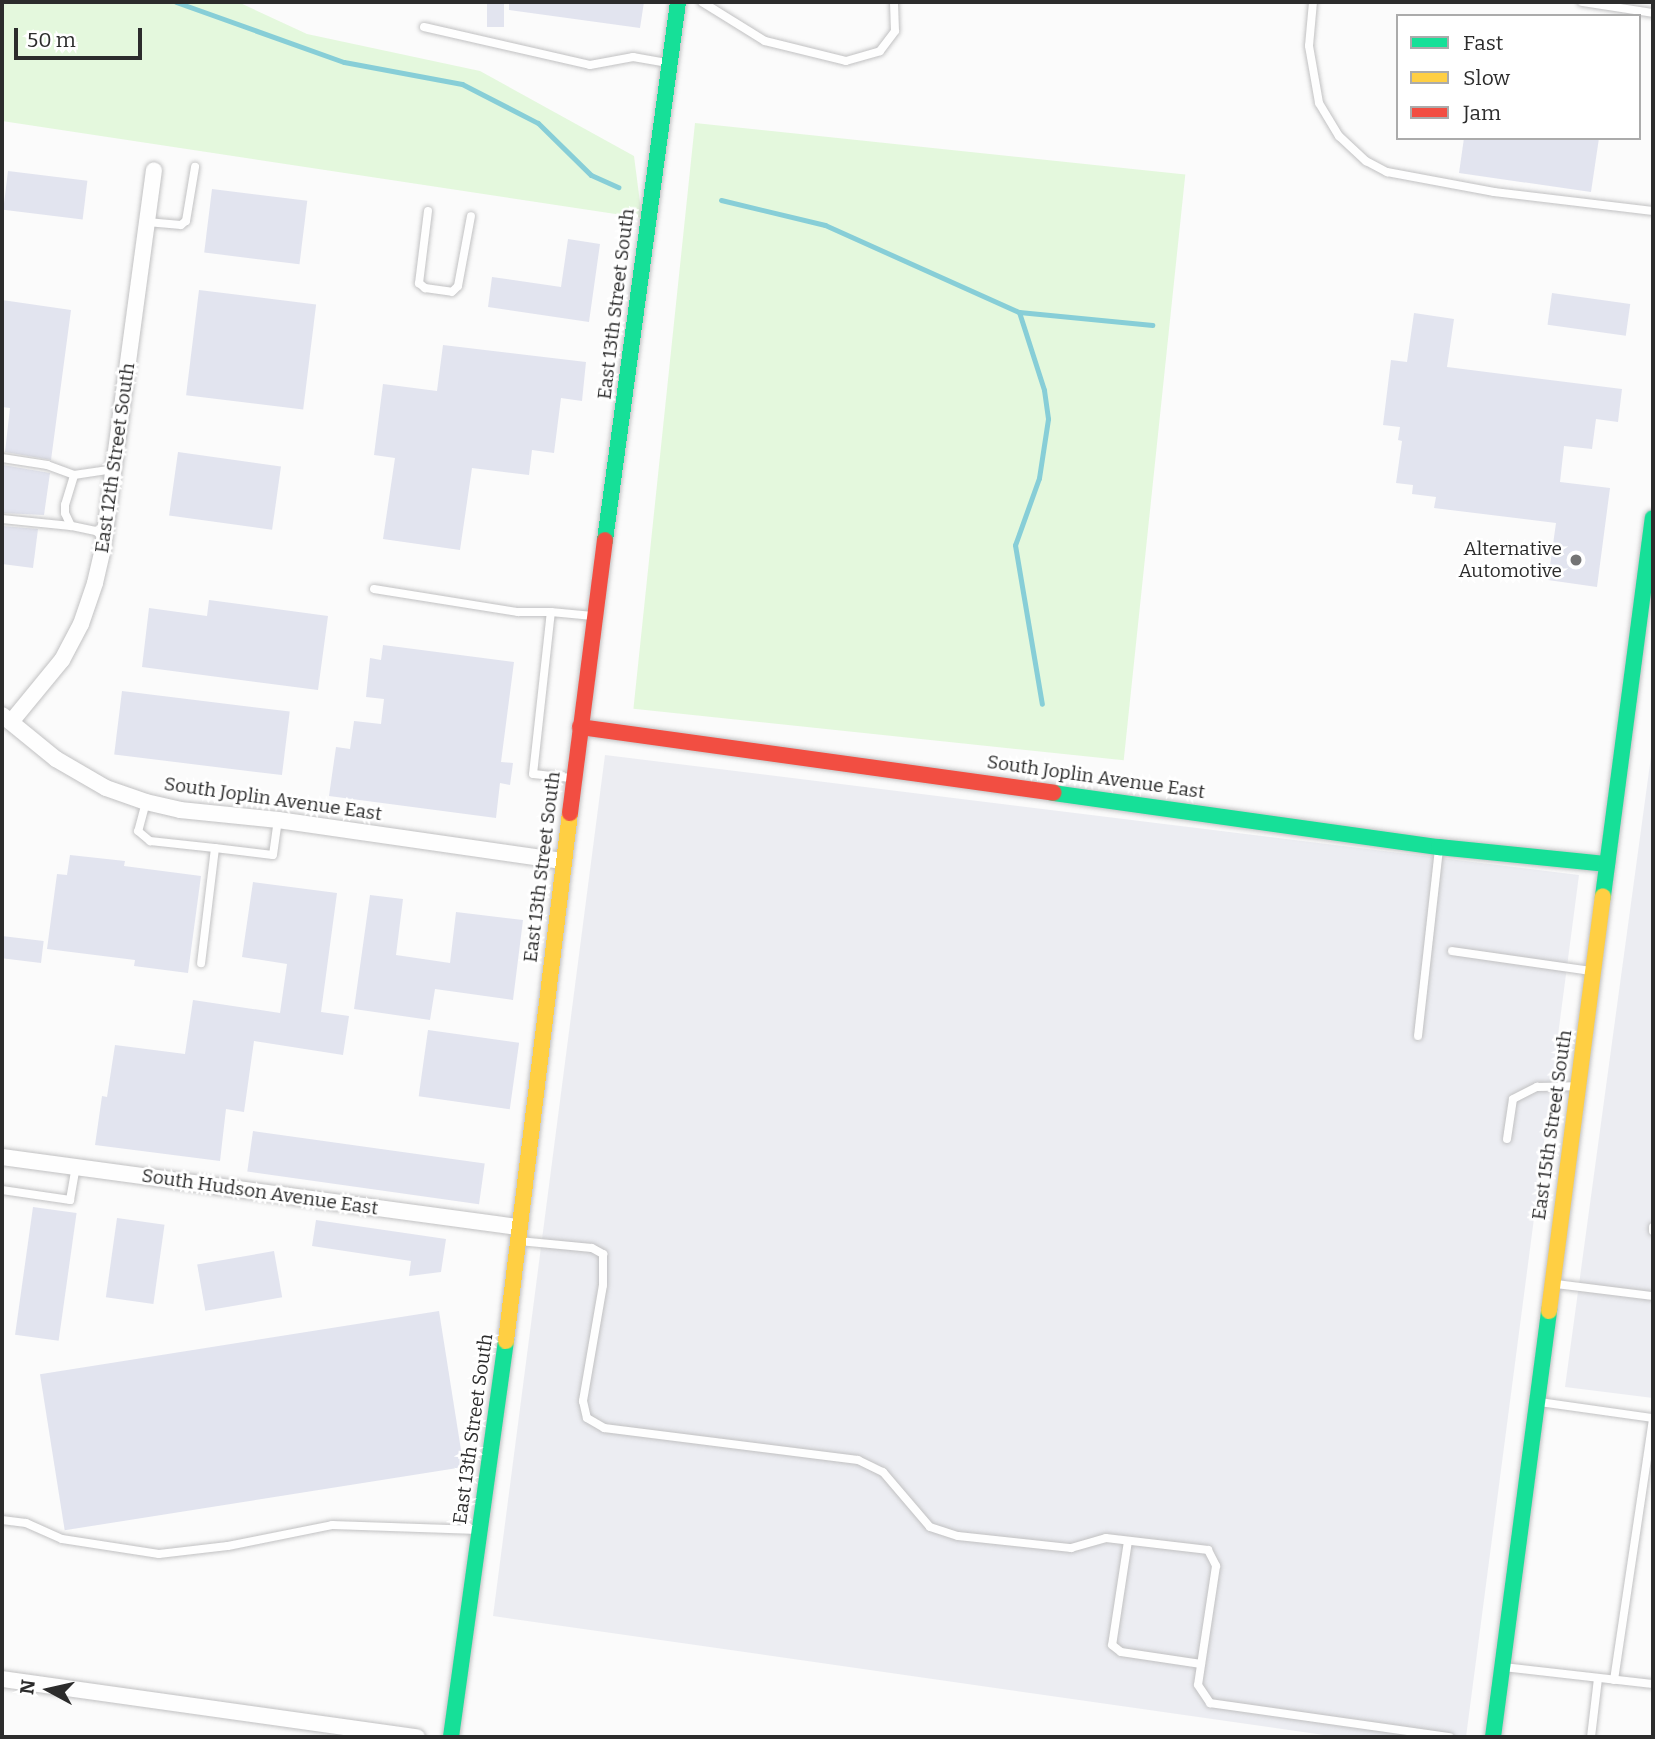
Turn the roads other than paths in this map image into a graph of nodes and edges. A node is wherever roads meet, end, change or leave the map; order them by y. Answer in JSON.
{"nodes":[{"id":1,"x":678,"y":2,"type":"edge"},
{"id":2,"x":702,"y":2,"type":"edge"},
{"id":3,"x":894,"y":2,"type":"edge"},
{"id":4,"x":1313,"y":2,"type":"edge"},
{"id":5,"x":1582,"y":2,"type":"edge"},
{"id":6,"x":1653,"y":13,"type":"edge"},
{"id":7,"x":424,"y":27,"type":"dead end"},
{"id":8,"x":669,"y":64,"type":"junction"},
{"id":9,"x":195,"y":167,"type":"dead end"},
{"id":10,"x":155,"y":170,"type":"dead end"},
{"id":11,"x":428,"y":211,"type":"dead end"},
{"id":12,"x":1653,"y":211,"type":"edge"},
{"id":13,"x":471,"y":216,"type":"dead end"},
{"id":14,"x":148,"y":222,"type":"junction"},
{"id":15,"x":2,"y":458,"type":"edge"},
{"id":16,"x":114,"y":469,"type":"junction"},
{"id":17,"x":74,"y":475,"type":"junction"},
{"id":18,"x":1653,"y":518,"type":"edge"},
{"id":19,"x":2,"y":519,"type":"edge"},
{"id":20,"x":71,"y":526,"type":"junction"},
{"id":21,"x":106,"y":533,"type":"junction"},
{"id":22,"x":374,"y":589,"type":"dead end"},
{"id":23,"x":551,"y":612,"type":"junction"},
{"id":24,"x":596,"y":617,"type":"junction"},
{"id":25,"x":7,"y":718,"type":"edge"},
{"id":26,"x":580,"y":727,"type":"junction"},
{"id":27,"x":574,"y":778,"type":"junction"},
{"id":28,"x":146,"y":802,"type":"junction"},
{"id":29,"x":278,"y":820,"type":"junction"},
{"id":30,"x":1439,"y":846,"type":"junction"},
{"id":31,"x":215,"y":848,"type":"junction"},
{"id":32,"x":564,"y":861,"type":"junction"},
{"id":33,"x":1607,"y":864,"type":"junction"},
{"id":34,"x":1452,"y":951,"type":"dead end"},
{"id":35,"x":201,"y":963,"type":"dead end"},
{"id":36,"x":1594,"y":971,"type":"junction"},
{"id":37,"x":1418,"y":1036,"type":"dead end"},
{"id":38,"x":1579,"y":1086,"type":"junction"},
{"id":39,"x":1507,"y":1139,"type":"dead end"},
{"id":40,"x":2,"y":1157,"type":"edge"},
{"id":41,"x":76,"y":1167,"type":"junction"},
{"id":42,"x":2,"y":1190,"type":"edge"},
{"id":43,"x":517,"y":1234,"type":"junction"},
{"id":44,"x":1553,"y":1283,"type":"junction"},
{"id":45,"x":1653,"y":1296,"type":"edge"},
{"id":46,"x":1537,"y":1402,"type":"junction"},
{"id":47,"x":1653,"y":1419,"type":"edge"},
{"id":48,"x":2,"y":1520,"type":"edge"},
{"id":49,"x":481,"y":1530,"type":"junction"},
{"id":50,"x":1128,"y":1541,"type":"junction"},
{"id":51,"x":1201,"y":1664,"type":"junction"},
{"id":52,"x":1502,"y":1667,"type":"junction"},
{"id":53,"x":1598,"y":1678,"type":"junction"},
{"id":54,"x":2,"y":1679,"type":"edge"},
{"id":55,"x":1614,"y":1680,"type":"junction"},
{"id":56,"x":1653,"y":1684,"type":"edge"},
{"id":57,"x":417,"y":1737,"type":"edge"},
{"id":58,"x":452,"y":1737,"type":"edge"},
{"id":59,"x":1450,"y":1737,"type":"edge"},
{"id":60,"x":1493,"y":1737,"type":"edge"},
{"id":61,"x":1591,"y":1737,"type":"edge"}],
"edges":[{"from":1,"to":8,"type":"street","name":"East 13th Street South"},
{"from":2,"to":3,"type":"lane"},
{"from":4,"to":12,"type":"lane"},
{"from":5,"to":6,"type":"lane"},
{"from":7,"to":8,"type":"lane"},
{"from":8,"to":24,"type":"street","name":"East 13th Street South"},
{"from":9,"to":14,"type":"lane"},
{"from":10,"to":14,"type":"street","name":"East 12th Street South"},
{"from":11,"to":13,"type":"lane"},
{"from":14,"to":16,"type":"street","name":"East 12th Street South"},
{"from":15,"to":17,"type":"lane"},
{"from":16,"to":17,"type":"lane"},
{"from":16,"to":21,"type":"street","name":"East 12th Street South"},
{"from":17,"to":20,"type":"lane"},
{"from":18,"to":33,"type":"street","name":"East 15th Street South"},
{"from":19,"to":20,"type":"lane"},
{"from":20,"to":21,"type":"lane"},
{"from":21,"to":25,"type":"street","name":"East 12th Street South"},
{"from":22,"to":23,"type":"lane"},
{"from":23,"to":24,"type":"lane"},
{"from":23,"to":27,"type":"lane"},
{"from":24,"to":26,"type":"street","name":"East 13th Street South"},
{"from":25,"to":28,"type":"street","name":"South Joplin Avenue East"},
{"from":26,"to":27,"type":"street","name":"East 13th Street South"},
{"from":26,"to":30,"type":"street","name":"South Joplin Avenue East"},
{"from":27,"to":32,"type":"street","name":"East 13th Street South"},
{"from":28,"to":29,"type":"street","name":"South Joplin Avenue East"},
{"from":28,"to":31,"type":"lane"},
{"from":29,"to":31,"type":"lane"},
{"from":29,"to":32,"type":"street","name":"South Joplin Avenue East"},
{"from":30,"to":33,"type":"street","name":"South Joplin Avenue East"},
{"from":30,"to":37,"type":"lane"},
{"from":31,"to":35,"type":"lane"},
{"from":32,"to":43,"type":"street","name":"East 13th Street South"},
{"from":33,"to":36,"type":"street","name":"East 15th Street South"},
{"from":34,"to":36,"type":"lane"},
{"from":36,"to":38,"type":"street","name":"East 15th Street South"},
{"from":38,"to":39,"type":"lane"},
{"from":38,"to":44,"type":"street","name":"East 15th Street South"},
{"from":40,"to":41,"type":"street","name":"South Hudson Avenue East"},
{"from":41,"to":42,"type":"lane"},
{"from":41,"to":43,"type":"street","name":"South Hudson Avenue East"},
{"from":43,"to":49,"type":"street","name":"East 13th Street South"},
{"from":43,"to":50,"type":"lane"},
{"from":44,"to":45,"type":"lane"},
{"from":44,"to":46,"type":"street","name":"East 15th Street South"},
{"from":46,"to":47,"type":"lane"},
{"from":46,"to":52,"type":"street","name":"East 15th Street South"},
{"from":47,"to":55,"type":"lane"},
{"from":48,"to":49,"type":"lane"},
{"from":49,"to":58,"type":"street","name":"East 13th Street South"},
{"from":50,"to":51,"type":"lane"},
{"from":50,"to":51,"type":"lane"},
{"from":51,"to":59,"type":"lane"},
{"from":52,"to":53,"type":"lane"},
{"from":52,"to":60,"type":"street","name":"East 15th Street South"},
{"from":53,"to":55,"type":"lane"},
{"from":53,"to":61,"type":"lane"},
{"from":54,"to":57,"type":"street"},
{"from":55,"to":56,"type":"lane"}]}
